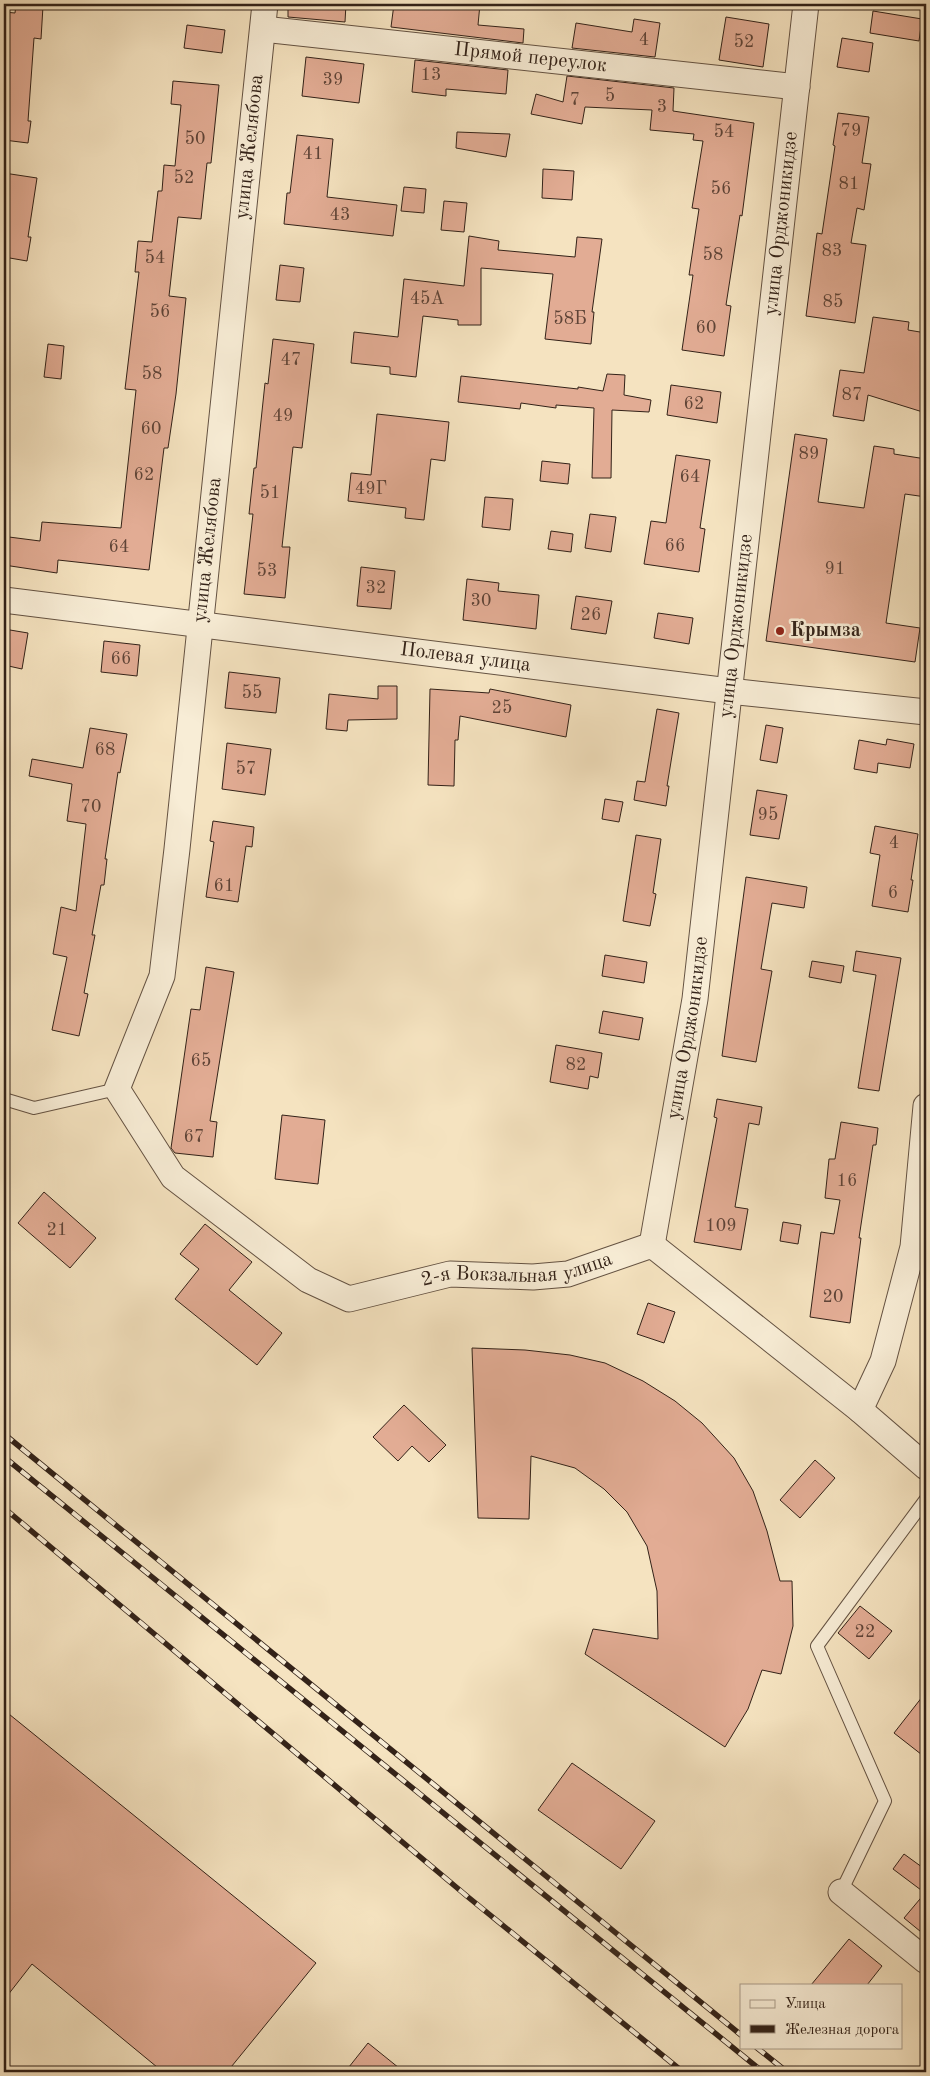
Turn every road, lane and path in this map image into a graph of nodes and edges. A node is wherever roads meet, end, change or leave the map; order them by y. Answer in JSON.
{"nodes":[{"id":1,"x":265,"y":4,"type":"edge"},
{"id":2,"x":806,"y":4,"type":"edge"},
{"id":3,"x":263,"y":29,"type":"junction"},
{"id":4,"x":797,"y":87,"type":"junction"},
{"id":5,"x":4,"y":600,"type":"edge"},
{"id":6,"x":200,"y":624,"type":"junction"},
{"id":7,"x":729,"y":691,"type":"junction"},
{"id":8,"x":926,"y":712,"type":"edge"},
{"id":9,"x":117,"y":1089,"type":"junction"},
{"id":10,"x":4,"y":1099,"type":"edge"},
{"id":11,"x":926,"y":1106,"type":"edge"},
{"id":12,"x":652,"y":1246,"type":"junction"},
{"id":13,"x":860,"y":1410,"type":"junction"},
{"id":14,"x":926,"y":1467,"type":"edge"},
{"id":15,"x":926,"y":1499,"type":"edge"},
{"id":16,"x":841,"y":1892,"type":"joint"},
{"id":17,"x":926,"y":1961,"type":"edge"}],
"edges":[{"from":1,"to":3,"type":"street","name":"улица Желябова"},
{"from":2,"to":4,"type":"street","name":"улица Орджоникидзе"},
{"from":3,"to":4,"type":"street","name":"Прямой переулок"},
{"from":3,"to":6,"type":"street","name":"улица Желябова"},
{"from":4,"to":7,"type":"street","name":"улица Орджоникидзе"},
{"from":5,"to":6,"type":"street","name":"Полевая улица"},
{"from":6,"to":7,"type":"street","name":"Полевая улица"},
{"from":6,"to":9,"type":"street","name":"улица Желябова"},
{"from":7,"to":8,"type":"street","name":"Полевая улица"},
{"from":7,"to":12,"type":"street","name":"улица Орджоникидзе"},
{"from":9,"to":10,"type":"lane"},
{"from":9,"to":12,"type":"street","name":"2-я Вокзальная улица"},
{"from":11,"to":13,"type":"street"},
{"from":12,"to":13,"type":"street"},
{"from":13,"to":14,"type":"street"},
{"from":15,"to":16,"type":"lane"},
{"from":16,"to":17,"type":"street"}]}
